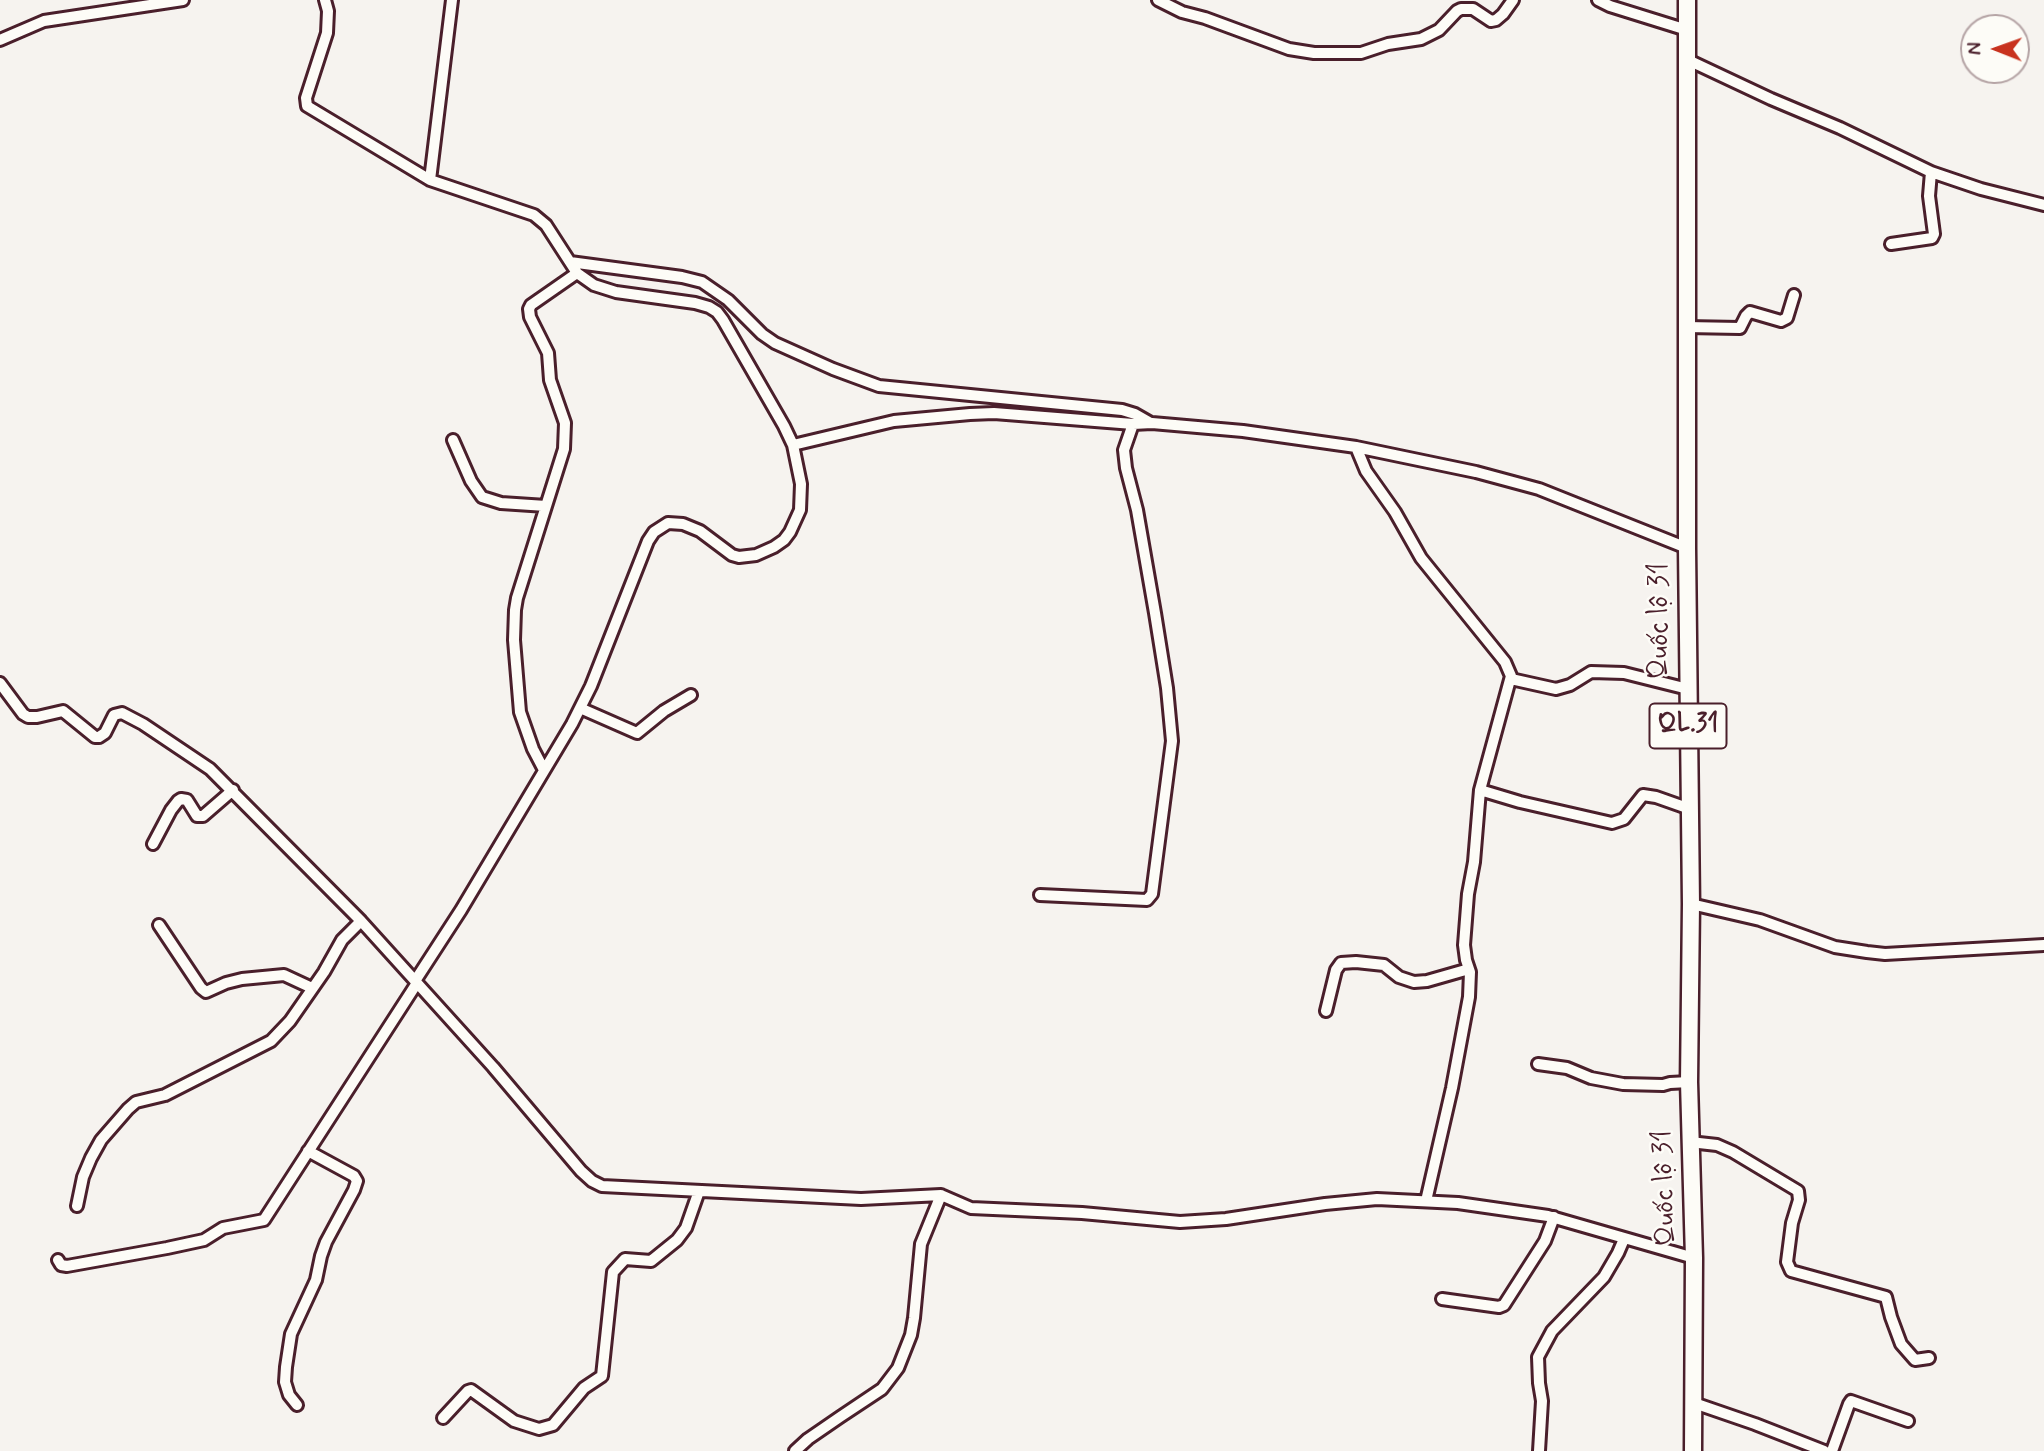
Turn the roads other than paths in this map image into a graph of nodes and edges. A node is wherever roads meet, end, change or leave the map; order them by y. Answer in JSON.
{"nodes":[{"id":1,"x":183,"y":0,"type":"edge"},
{"id":2,"x":325,"y":0,"type":"edge"},
{"id":3,"x":452,"y":0,"type":"edge"},
{"id":4,"x":1157,"y":0,"type":"edge"},
{"id":5,"x":1513,"y":0,"type":"edge"},
{"id":6,"x":1598,"y":0,"type":"edge"},
{"id":7,"x":1687,"y":0,"type":"edge"},
{"id":8,"x":1687,"y":30,"type":"junction"},
{"id":9,"x":0,"y":40,"type":"edge"},
{"id":10,"x":1688,"y":60,"type":"junction"},
{"id":11,"x":1931,"y":172,"type":"junction"},
{"id":12,"x":430,"y":180,"type":"junction"},
{"id":13,"x":2044,"y":205,"type":"edge"},
{"id":14,"x":1891,"y":244,"type":"dead end"},
{"id":15,"x":570,"y":262,"type":"junction"},
{"id":16,"x":577,"y":273,"type":"junction"},
{"id":17,"x":1794,"y":295,"type":"dead end"},
{"id":18,"x":1686,"y":327,"type":"junction"},
{"id":19,"x":1152,"y":423,"type":"junction"},
{"id":20,"x":1133,"y":424,"type":"junction"},
{"id":21,"x":453,"y":440,"type":"dead end"},
{"id":22,"x":793,"y":445,"type":"junction"},
{"id":23,"x":1356,"y":447,"type":"junction"},
{"id":24,"x":547,"y":506,"type":"junction"},
{"id":25,"x":1687,"y":548,"type":"junction"},
{"id":26,"x":1511,"y":678,"type":"junction"},
{"id":27,"x":0,"y":683,"type":"edge"},
{"id":28,"x":1688,"y":689,"type":"junction"},
{"id":29,"x":691,"y":695,"type":"dead end"},
{"id":30,"x":580,"y":708,"type":"junction"},
{"id":31,"x":544,"y":771,"type":"junction"},
{"id":32,"x":233,"y":790,"type":"junction"},
{"id":33,"x":1479,"y":790,"type":"junction"},
{"id":34,"x":1690,"y":809,"type":"junction"},
{"id":35,"x":153,"y":844,"type":"dead end"},
{"id":36,"x":1040,"y":895,"type":"dead end"},
{"id":37,"x":1691,"y":904,"type":"junction"},
{"id":38,"x":360,"y":921,"type":"junction"},
{"id":39,"x":159,"y":925,"type":"dead end"},
{"id":40,"x":2044,"y":945,"type":"edge"},
{"id":41,"x":1469,"y":969,"type":"junction"},
{"id":42,"x":416,"y":982,"type":"junction"},
{"id":43,"x":312,"y":988,"type":"junction"},
{"id":44,"x":1326,"y":1011,"type":"dead end"},
{"id":45,"x":1538,"y":1064,"type":"dead end"},
{"id":46,"x":1689,"y":1082,"type":"junction"},
{"id":47,"x":1690,"y":1142,"type":"junction"},
{"id":48,"x":308,"y":1150,"type":"junction"},
{"id":49,"x":699,"y":1191,"type":"junction"},
{"id":50,"x":941,"y":1195,"type":"junction"},
{"id":51,"x":1426,"y":1201,"type":"junction"},
{"id":52,"x":77,"y":1206,"type":"dead end"},
{"id":53,"x":1554,"y":1217,"type":"junction"},
{"id":54,"x":1625,"y":1239,"type":"junction"},
{"id":55,"x":1694,"y":1258,"type":"junction"},
{"id":56,"x":58,"y":1260,"type":"dead end"},
{"id":57,"x":1442,"y":1299,"type":"dead end"},
{"id":58,"x":1929,"y":1358,"type":"dead end"},
{"id":59,"x":1694,"y":1403,"type":"junction"},
{"id":60,"x":297,"y":1405,"type":"dead end"},
{"id":61,"x":443,"y":1418,"type":"dead end"},
{"id":62,"x":1908,"y":1421,"type":"dead end"},
{"id":63,"x":795,"y":1451,"type":"edge"},
{"id":64,"x":1539,"y":1451,"type":"edge"},
{"id":65,"x":1693,"y":1451,"type":"edge"},
{"id":66,"x":1824,"y":1451,"type":"edge"},
{"id":67,"x":1832,"y":1451,"type":"edge"}],
"edges":[{"from":1,"to":9,"type":"street"},
{"from":2,"to":12,"type":"street"},
{"from":3,"to":12,"type":"street"},
{"from":4,"to":5,"type":"street"},
{"from":6,"to":8,"type":"street"},
{"from":7,"to":8,"type":"highway","name":"Quốc lộ 31","number":"QL.31"},
{"from":8,"to":10,"type":"highway","name":"Quốc lộ 31","number":"QL.31"},
{"from":10,"to":11,"type":"street"},
{"from":10,"to":18,"type":"highway","name":"Quốc lộ 31","number":"QL.31"},
{"from":11,"to":13,"type":"street"},
{"from":11,"to":14,"type":"street"},
{"from":12,"to":15,"type":"street"},
{"from":15,"to":16,"type":"street"},
{"from":15,"to":19,"type":"street"},
{"from":16,"to":22,"type":"street"},
{"from":16,"to":24,"type":"street"},
{"from":17,"to":18,"type":"street"},
{"from":18,"to":25,"type":"highway","name":"Quốc lộ 31","number":"QL.31"},
{"from":19,"to":20,"type":"street"},
{"from":19,"to":23,"type":"street"},
{"from":20,"to":22,"type":"street"},
{"from":20,"to":36,"type":"street"},
{"from":21,"to":24,"type":"street"},
{"from":22,"to":30,"type":"street"},
{"from":23,"to":25,"type":"street"},
{"from":23,"to":26,"type":"street"},
{"from":24,"to":31,"type":"street"},
{"from":25,"to":28,"type":"highway","name":"Quốc lộ 31","number":"QL.31"},
{"from":26,"to":28,"type":"street"},
{"from":26,"to":33,"type":"street"},
{"from":27,"to":32,"type":"street"},
{"from":28,"to":34,"type":"highway","name":"Quốc lộ 31","number":"QL.31"},
{"from":29,"to":30,"type":"street"},
{"from":30,"to":31,"type":"street"},
{"from":31,"to":42,"type":"street"},
{"from":32,"to":35,"type":"street"},
{"from":32,"to":38,"type":"street"},
{"from":33,"to":34,"type":"street"},
{"from":33,"to":41,"type":"street"},
{"from":34,"to":37,"type":"highway","name":"Quốc lộ 31","number":"QL.31"},
{"from":37,"to":40,"type":"street"},
{"from":37,"to":46,"type":"highway","name":"Quốc lộ 31","number":"QL.31"},
{"from":38,"to":42,"type":"street"},
{"from":38,"to":43,"type":"street"},
{"from":39,"to":43,"type":"street"},
{"from":41,"to":44,"type":"street"},
{"from":41,"to":51,"type":"street"},
{"from":42,"to":48,"type":"street"},
{"from":42,"to":49,"type":"street"},
{"from":43,"to":52,"type":"street"},
{"from":45,"to":46,"type":"street"},
{"from":46,"to":47,"type":"highway","name":"Quốc lộ 31","number":"QL.31"},
{"from":47,"to":55,"type":"highway","name":"Quốc lộ 31","number":"QL.31"},
{"from":47,"to":58,"type":"street"},
{"from":48,"to":56,"type":"street"},
{"from":48,"to":60,"type":"street"},
{"from":49,"to":50,"type":"street"},
{"from":49,"to":61,"type":"street"},
{"from":50,"to":51,"type":"street"},
{"from":50,"to":63,"type":"street"},
{"from":51,"to":53,"type":"street"},
{"from":53,"to":54,"type":"street"},
{"from":53,"to":57,"type":"street"},
{"from":54,"to":55,"type":"street"},
{"from":54,"to":64,"type":"street"},
{"from":55,"to":59,"type":"highway","name":"Quốc lộ 31","number":"QL.31"},
{"from":59,"to":65,"type":"highway","name":"Quốc lộ 31","number":"QL.31"},
{"from":59,"to":66,"type":"street"},
{"from":62,"to":67,"type":"street"}]}
